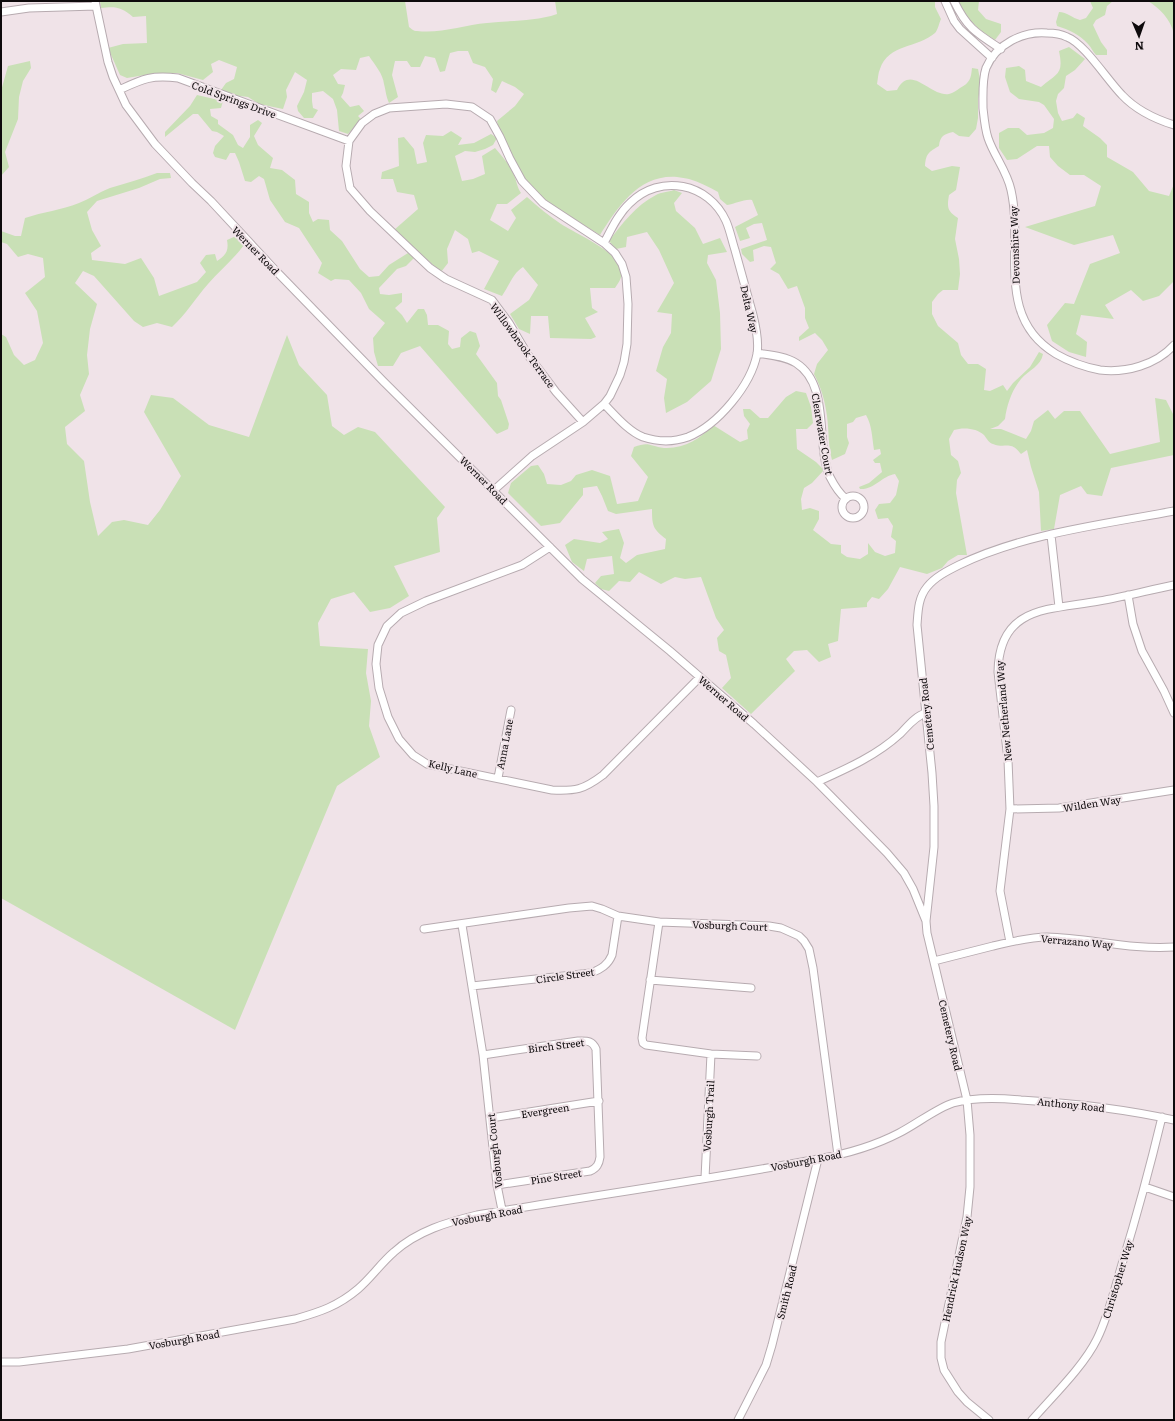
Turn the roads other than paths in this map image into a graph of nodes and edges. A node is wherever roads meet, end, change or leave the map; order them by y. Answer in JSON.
{"nodes":[{"id":1,"x":945,"y":1,"type":"edge"},
{"id":2,"x":954,"y":1,"type":"edge"},
{"id":3,"x":95,"y":4,"type":"edge"},
{"id":4,"x":1,"y":12,"type":"edge"},
{"id":5,"x":1001,"y":49,"type":"junction"},
{"id":6,"x":992,"y":58,"type":"junction"},
{"id":7,"x":119,"y":90,"type":"junction"},
{"id":8,"x":1174,"y":125,"type":"edge"},
{"id":9,"x":349,"y":141,"type":"junction"},
{"id":10,"x":604,"y":244,"type":"junction"},
{"id":11,"x":1174,"y":345,"type":"edge"},
{"id":12,"x":757,"y":353,"type":"junction"},
{"id":13,"x":604,"y":404,"type":"junction"},
{"id":14,"x":583,"y":422,"type":"junction"},
{"id":15,"x":494,"y":490,"type":"junction"},
{"id":16,"x":846,"y":499,"type":"dead end"},
{"id":17,"x":1174,"y":511,"type":"edge"},
{"id":18,"x":1051,"y":535,"type":"junction"},
{"id":19,"x":550,"y":547,"type":"junction"},
{"id":20,"x":1174,"y":585,"type":"edge"},
{"id":21,"x":1128,"y":595,"type":"junction"},
{"id":22,"x":1059,"y":607,"type":"junction"},
{"id":23,"x":700,"y":677,"type":"junction"},
{"id":24,"x":511,"y":710,"type":"dead end"},
{"id":25,"x":926,"y":713,"type":"junction"},
{"id":26,"x":1174,"y":714,"type":"edge"},
{"id":27,"x":498,"y":778,"type":"junction"},
{"id":28,"x":817,"y":782,"type":"junction"},
{"id":29,"x":1174,"y":790,"type":"edge"},
{"id":30,"x":1010,"y":809,"type":"junction"},
{"id":31,"x":618,"y":916,"type":"junction"},
{"id":32,"x":926,"y":921,"type":"junction"},
{"id":33,"x":659,"y":922,"type":"junction"},
{"id":34,"x":462,"y":924,"type":"junction"},
{"id":35,"x":424,"y":929,"type":"dead end"},
{"id":36,"x":1010,"y":942,"type":"junction"},
{"id":37,"x":1174,"y":947,"type":"edge"},
{"id":38,"x":934,"y":961,"type":"junction"},
{"id":39,"x":650,"y":980,"type":"junction"},
{"id":40,"x":472,"y":986,"type":"junction"},
{"id":41,"x":751,"y":988,"type":"dead end"},
{"id":42,"x":711,"y":1054,"type":"junction"},
{"id":43,"x":483,"y":1055,"type":"junction"},
{"id":44,"x":757,"y":1056,"type":"dead end"},
{"id":45,"x":967,"y":1100,"type":"junction"},
{"id":46,"x":599,"y":1101,"type":"junction"},
{"id":47,"x":1162,"y":1117,"type":"junction"},
{"id":48,"x":491,"y":1118,"type":"junction"},
{"id":49,"x":1174,"y":1120,"type":"edge"},
{"id":50,"x":838,"y":1155,"type":"junction"},
{"id":51,"x":818,"y":1159,"type":"junction"},
{"id":52,"x":705,"y":1178,"type":"junction"},
{"id":53,"x":497,"y":1185,"type":"junction"},
{"id":54,"x":1145,"y":1187,"type":"junction"},
{"id":55,"x":1174,"y":1197,"type":"edge"},
{"id":56,"x":502,"y":1210,"type":"junction"},
{"id":57,"x":1,"y":1362,"type":"edge"},
{"id":58,"x":738,"y":1420,"type":"edge"},
{"id":59,"x":989,"y":1420,"type":"edge"},
{"id":60,"x":1032,"y":1420,"type":"edge"}],
"edges":[{"from":1,"to":6,"type":"street"},
{"from":2,"to":5,"type":"street"},
{"from":3,"to":4,"type":"street"},
{"from":3,"to":7,"type":"street","name":"Werner Road"},
{"from":5,"to":6,"type":"street","name":"Devonshire Way"},
{"from":5,"to":8,"type":"street","name":"Devonshire Way"},
{"from":6,"to":11,"type":"street","name":"Devonshire Way"},
{"from":7,"to":9,"type":"street","name":"Cold Springs Drive"},
{"from":7,"to":15,"type":"street","name":"Werner Road"},
{"from":9,"to":10,"type":"street","name":"Willowbrook Terrace"},
{"from":9,"to":14,"type":"street","name":"Willowbrook Terrace"},
{"from":10,"to":12,"type":"street","name":"Delta Way"},
{"from":10,"to":13,"type":"street","name":"Willowbrook Terrace"},
{"from":12,"to":13,"type":"street","name":"Delta Way"},
{"from":12,"to":16,"type":"street","name":"Clearwater Court"},
{"from":13,"to":14,"type":"street","name":"Willowbrook Terrace"},
{"from":14,"to":15,"type":"street","name":"Willowbrook Terrace"},
{"from":15,"to":19,"type":"street","name":"Werner Road"},
{"from":17,"to":18,"type":"street","name":"Cemetery Road"},
{"from":18,"to":22,"type":"street"},
{"from":18,"to":25,"type":"street","name":"Cemetery Road"},
{"from":19,"to":23,"type":"street","name":"Werner Road"},
{"from":19,"to":27,"type":"street","name":"Kelly Lane"},
{"from":20,"to":21,"type":"street","name":"New Netherland Way"},
{"from":21,"to":22,"type":"street","name":"New Netherland Way"},
{"from":21,"to":26,"type":"street"},
{"from":22,"to":30,"type":"street","name":"New Netherland Way"},
{"from":23,"to":27,"type":"street","name":"Kelly Lane"},
{"from":23,"to":28,"type":"street","name":"Werner Road"},
{"from":24,"to":27,"type":"street","name":"Anna Lane"},
{"from":25,"to":28,"type":"street"},
{"from":25,"to":32,"type":"street","name":"Cemetery Road"},
{"from":28,"to":32,"type":"street","name":"Werner Road"},
{"from":29,"to":30,"type":"street","name":"Wilden Way"},
{"from":30,"to":36,"type":"street","name":"New Netherland Way"},
{"from":31,"to":33,"type":"street","name":"Vosburgh Court"},
{"from":31,"to":34,"type":"street","name":"Vosburgh Court"},
{"from":31,"to":40,"type":"street","name":"Circle Street"},
{"from":32,"to":38,"type":"street","name":"Cemetery Road"},
{"from":33,"to":39,"type":"street"},
{"from":33,"to":50,"type":"street","name":"Vosburgh Court"},
{"from":34,"to":35,"type":"street","name":"Vosburgh Court"},
{"from":34,"to":40,"type":"street","name":"Vosburgh Court"},
{"from":36,"to":37,"type":"street","name":"Verrazano Way"},
{"from":36,"to":38,"type":"street","name":"Verrazano Way"},
{"from":38,"to":45,"type":"street","name":"Cemetery Road"},
{"from":39,"to":41,"type":"street"},
{"from":39,"to":42,"type":"street"},
{"from":40,"to":43,"type":"street","name":"Vosburgh Court"},
{"from":42,"to":44,"type":"street"},
{"from":42,"to":52,"type":"street","name":"Vosburgh Trail"},
{"from":43,"to":46,"type":"street","name":"Birch Street"},
{"from":43,"to":48,"type":"street","name":"Vosburgh Court"},
{"from":45,"to":47,"type":"street","name":"Anthony Road"},
{"from":45,"to":50,"type":"street","name":"Vosburgh Road"},
{"from":45,"to":59,"type":"street","name":"Hendrick Hudson Way"},
{"from":46,"to":48,"type":"street","name":"Evergreen"},
{"from":46,"to":53,"type":"street","name":"Pine Street"},
{"from":47,"to":49,"type":"street","name":"Anthony Road"},
{"from":47,"to":54,"type":"street","name":"Christopher Way"},
{"from":48,"to":53,"type":"street","name":"Vosburgh Court"},
{"from":50,"to":51,"type":"street","name":"Vosburgh Road"},
{"from":51,"to":52,"type":"street","name":"Vosburgh Road"},
{"from":51,"to":58,"type":"street","name":"Smith Road"},
{"from":52,"to":56,"type":"street","name":"Vosburgh Road"},
{"from":53,"to":56,"type":"street","name":"Vosburgh Court"},
{"from":54,"to":55,"type":"street"},
{"from":54,"to":60,"type":"street","name":"Christopher Way"},
{"from":56,"to":57,"type":"street","name":"Vosburgh Road"}]}
